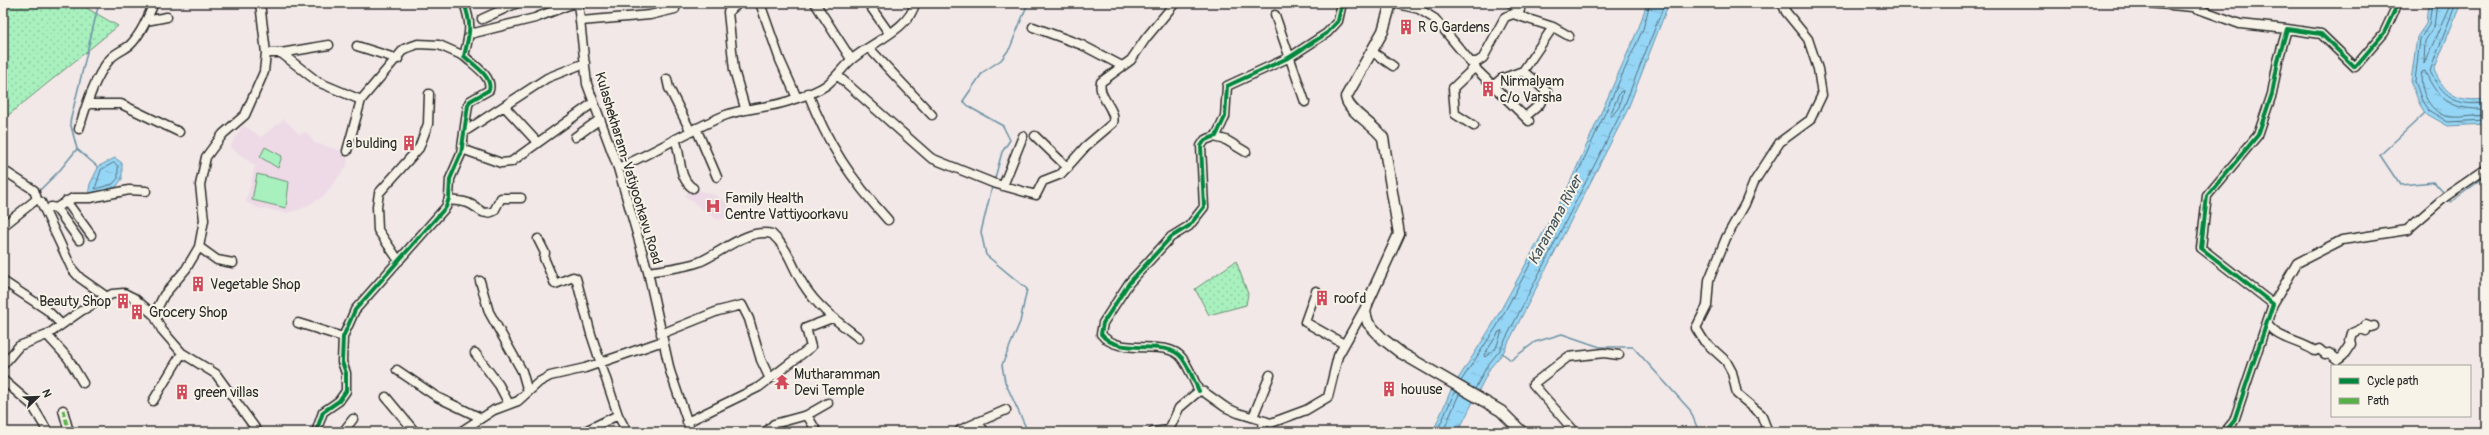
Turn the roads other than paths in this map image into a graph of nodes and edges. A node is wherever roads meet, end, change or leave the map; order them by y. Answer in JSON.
{"nodes":[{"id":1,"x":154,"y":3,"type":"edge"},
{"id":2,"x":260,"y":3,"type":"edge"},
{"id":3,"x":464,"y":3,"type":"edge"},
{"id":4,"x":517,"y":3,"type":"edge"},
{"id":5,"x":574,"y":3,"type":"edge"},
{"id":6,"x":578,"y":3,"type":"edge"},
{"id":7,"x":739,"y":3,"type":"edge"},
{"id":8,"x":760,"y":3,"type":"edge"},
{"id":9,"x":815,"y":3,"type":"edge"},
{"id":10,"x":868,"y":3,"type":"edge"},
{"id":11,"x":915,"y":3,"type":"edge"},
{"id":12,"x":1175,"y":3,"type":"edge"},
{"id":13,"x":1342,"y":3,"type":"edge"},
{"id":14,"x":1392,"y":3,"type":"edge"},
{"id":15,"x":1511,"y":3,"type":"edge"},
{"id":16,"x":1782,"y":3,"type":"edge"},
{"id":17,"x":2147,"y":3,"type":"edge"},
{"id":18,"x":2398,"y":3,"type":"edge"},
{"id":19,"x":675,"y":9,"type":"dead end"},
{"id":20,"x":1520,"y":10,"type":"dead end"},
{"id":21,"x":1275,"y":15,"type":"dead end"},
{"id":22,"x":167,"y":17,"type":"dead end"},
{"id":23,"x":482,"y":19,"type":"dead end"},
{"id":24,"x":146,"y":21,"type":"junction"},
{"id":25,"x":581,"y":21,"type":"junction"},
{"id":26,"x":1034,"y":27,"type":"dead end"},
{"id":27,"x":1553,"y":27,"type":"junction"},
{"id":28,"x":2287,"y":29,"type":"junction"},
{"id":29,"x":889,"y":33,"type":"junction"},
{"id":30,"x":470,"y":34,"type":"junction"},
{"id":31,"x":1569,"y":36,"type":"dead end"},
{"id":32,"x":328,"y":45,"type":"dead end"},
{"id":33,"x":357,"y":46,"type":"dead end"},
{"id":34,"x":869,"y":48,"type":"junction"},
{"id":35,"x":1371,"y":51,"type":"junction"},
{"id":36,"x":266,"y":53,"type":"junction"},
{"id":37,"x":281,"y":53,"type":"junction"},
{"id":38,"x":464,"y":56,"type":"junction"},
{"id":39,"x":1290,"y":57,"type":"junction"},
{"id":40,"x":398,"y":59,"type":"junction"},
{"id":41,"x":851,"y":59,"type":"junction"},
{"id":42,"x":585,"y":63,"type":"junction"},
{"id":43,"x":1473,"y":64,"type":"junction"},
{"id":44,"x":1122,"y":66,"type":"junction"},
{"id":45,"x":1393,"y":66,"type":"dead end"},
{"id":46,"x":1523,"y":71,"type":"junction"},
{"id":47,"x":837,"y":75,"type":"junction"},
{"id":48,"x":667,"y":79,"type":"dead end"},
{"id":49,"x":1493,"y":86,"type":"junction"},
{"id":50,"x":429,"y":94,"type":"dead end"},
{"id":51,"x":808,"y":94,"type":"junction"},
{"id":52,"x":797,"y":98,"type":"junction"},
{"id":53,"x":361,"y":100,"type":"junction"},
{"id":54,"x":1305,"y":102,"type":"dead end"},
{"id":55,"x":593,"y":103,"type":"junction"},
{"id":56,"x":87,"y":104,"type":"junction"},
{"id":57,"x":504,"y":106,"type":"junction"},
{"id":58,"x":745,"y":108,"type":"junction"},
{"id":59,"x":932,"y":115,"type":"dead end"},
{"id":60,"x":598,"y":120,"type":"junction"},
{"id":61,"x":1474,"y":126,"type":"dead end"},
{"id":62,"x":79,"y":129,"type":"dead end"},
{"id":63,"x":694,"y":130,"type":"junction"},
{"id":64,"x":179,"y":132,"type":"dead end"},
{"id":65,"x":464,"y":132,"type":"junction"},
{"id":66,"x":1023,"y":136,"type":"dead end"},
{"id":67,"x":1035,"y":136,"type":"dead end"},
{"id":68,"x":575,"y":137,"type":"dead end"},
{"id":69,"x":1214,"y":137,"type":"junction"},
{"id":70,"x":675,"y":139,"type":"junction"},
{"id":71,"x":537,"y":142,"type":"junction"},
{"id":72,"x":462,"y":149,"type":"junction"},
{"id":73,"x":347,"y":151,"type":"dead end"},
{"id":74,"x":1246,"y":152,"type":"dead end"},
{"id":75,"x":618,"y":168,"type":"junction"},
{"id":76,"x":1068,"y":168,"type":"junction"},
{"id":77,"x":2486,"y":169,"type":"edge"},
{"id":78,"x":3,"y":170,"type":"edge"},
{"id":79,"x":717,"y":176,"type":"dead end"},
{"id":80,"x":1003,"y":186,"type":"junction"},
{"id":81,"x":693,"y":188,"type":"dead end"},
{"id":82,"x":146,"y":191,"type":"dead end"},
{"id":83,"x":521,"y":198,"type":"dead end"},
{"id":84,"x":449,"y":200,"type":"junction"},
{"id":85,"x":39,"y":201,"type":"junction"},
{"id":86,"x":66,"y":201,"type":"junction"},
{"id":87,"x":56,"y":208,"type":"junction"},
{"id":88,"x":888,"y":220,"type":"dead end"},
{"id":89,"x":3,"y":226,"type":"edge"},
{"id":90,"x":91,"y":235,"type":"dead end"},
{"id":91,"x":538,"y":239,"type":"dead end"},
{"id":92,"x":79,"y":240,"type":"dead end"},
{"id":93,"x":199,"y":247,"type":"junction"},
{"id":94,"x":399,"y":261,"type":"junction"},
{"id":95,"x":233,"y":263,"type":"dead end"},
{"id":96,"x":648,"y":272,"type":"junction"},
{"id":97,"x":3,"y":281,"type":"edge"},
{"id":98,"x":480,"y":281,"type":"dead end"},
{"id":99,"x":1316,"y":291,"type":"dead end"},
{"id":100,"x":107,"y":297,"type":"junction"},
{"id":101,"x":1368,"y":302,"type":"junction"},
{"id":102,"x":2273,"y":304,"type":"junction"},
{"id":103,"x":154,"y":315,"type":"junction"},
{"id":104,"x":832,"y":318,"type":"junction"},
{"id":105,"x":298,"y":323,"type":"dead end"},
{"id":106,"x":61,"y":324,"type":"junction"},
{"id":107,"x":2266,"y":324,"type":"junction"},
{"id":108,"x":2374,"y":326,"type":"dead end"},
{"id":109,"x":47,"y":336,"type":"junction"},
{"id":110,"x":343,"y":337,"type":"junction"},
{"id":111,"x":662,"y":338,"type":"junction"},
{"id":112,"x":859,"y":338,"type":"dead end"},
{"id":113,"x":1344,"y":344,"type":"junction"},
{"id":114,"x":475,"y":352,"type":"dead end"},
{"id":115,"x":182,"y":353,"type":"junction"},
{"id":116,"x":1619,"y":355,"type":"dead end"},
{"id":117,"x":600,"y":362,"type":"junction"},
{"id":118,"x":3,"y":365,"type":"edge"},
{"id":119,"x":397,"y":370,"type":"dead end"},
{"id":120,"x":1270,"y":375,"type":"dead end"},
{"id":121,"x":770,"y":379,"type":"junction"},
{"id":122,"x":3,"y":380,"type":"edge"},
{"id":123,"x":83,"y":383,"type":"dead end"},
{"id":124,"x":1199,"y":391,"type":"junction"},
{"id":125,"x":528,"y":392,"type":"junction"},
{"id":126,"x":386,"y":397,"type":"dead end"},
{"id":127,"x":153,"y":401,"type":"dead end"},
{"id":128,"x":828,"y":403,"type":"dead end"},
{"id":129,"x":509,"y":404,"type":"junction"},
{"id":130,"x":63,"y":410,"type":"dead end"},
{"id":131,"x":1006,"y":410,"type":"dead end"},
{"id":132,"x":618,"y":415,"type":"junction"},
{"id":133,"x":807,"y":415,"type":"junction"},
{"id":134,"x":1253,"y":417,"type":"junction"},
{"id":135,"x":481,"y":418,"type":"junction"},
{"id":136,"x":353,"y":420,"type":"dead end"},
{"id":137,"x":1266,"y":421,"type":"junction"},
{"id":138,"x":687,"y":422,"type":"junction"},
{"id":139,"x":977,"y":422,"type":"junction"},
{"id":140,"x":1170,"y":431,"type":"edge"},
{"id":141,"x":48,"y":432,"type":"edge"},
{"id":142,"x":69,"y":432,"type":"edge"},
{"id":143,"x":258,"y":432,"type":"edge"},
{"id":144,"x":316,"y":432,"type":"edge"},
{"id":145,"x":343,"y":432,"type":"edge"},
{"id":146,"x":415,"y":432,"type":"edge"},
{"id":147,"x":460,"y":432,"type":"edge"},
{"id":148,"x":583,"y":432,"type":"edge"},
{"id":149,"x":627,"y":432,"type":"edge"},
{"id":150,"x":691,"y":432,"type":"edge"},
{"id":151,"x":766,"y":432,"type":"edge"},
{"id":152,"x":817,"y":432,"type":"edge"},
{"id":153,"x":961,"y":432,"type":"edge"},
{"id":154,"x":985,"y":432,"type":"edge"},
{"id":155,"x":1152,"y":432,"type":"edge"},
{"id":156,"x":1260,"y":432,"type":"edge"},
{"id":157,"x":1522,"y":432,"type":"edge"},
{"id":158,"x":1575,"y":432,"type":"edge"},
{"id":159,"x":1768,"y":432,"type":"edge"},
{"id":160,"x":2225,"y":432,"type":"edge"}],
"edges":[{"from":1,"to":24,"type":"street"},
{"from":2,"to":36,"type":"street"},
{"from":3,"to":30,"type":"street"},
{"from":4,"to":23,"type":"street"},
{"from":5,"to":30,"type":"street"},
{"from":6,"to":25,"type":"street","name":"Kulashekharam-Vatiyoorkavu Road"},
{"from":7,"to":58,"type":"street"},
{"from":8,"to":52,"type":"street"},
{"from":9,"to":41,"type":"street"},
{"from":10,"to":29,"type":"street"},
{"from":11,"to":29,"type":"street"},
{"from":12,"to":44,"type":"street"},
{"from":13,"to":39,"type":"street"},
{"from":14,"to":35,"type":"main road"},
{"from":14,"to":43,"type":"street"},
{"from":15,"to":20,"type":"street"},
{"from":16,"to":159,"type":"street"},
{"from":17,"to":28,"type":"street"},
{"from":18,"to":28,"type":"street"},
{"from":19,"to":25,"type":"street"},
{"from":21,"to":39,"type":"street"},
{"from":22,"to":24,"type":"street"},
{"from":24,"to":56,"type":"street"},
{"from":25,"to":42,"type":"street","name":"Kulashekharam-Vatiyoorkavu Road"},
{"from":26,"to":44,"type":"street"},
{"from":27,"to":31,"type":"street"},
{"from":27,"to":43,"type":"street"},
{"from":27,"to":46,"type":"street"},
{"from":28,"to":102,"type":"street"},
{"from":29,"to":34,"type":"street"},
{"from":30,"to":38,"type":"street"},
{"from":32,"to":37,"type":"street"},
{"from":33,"to":40,"type":"street"},
{"from":34,"to":41,"type":"street"},
{"from":34,"to":59,"type":"street"},
{"from":35,"to":45,"type":"street"},
{"from":35,"to":101,"type":"main road"},
{"from":36,"to":37,"type":"street"},
{"from":36,"to":93,"type":"street"},
{"from":37,"to":53,"type":"street"},
{"from":38,"to":40,"type":"street"},
{"from":38,"to":65,"type":"street"},
{"from":39,"to":54,"type":"street"},
{"from":39,"to":69,"type":"street"},
{"from":40,"to":53,"type":"street"},
{"from":41,"to":47,"type":"street"},
{"from":42,"to":55,"type":"street","name":"Kulashekharam-Vatiyoorkavu Road"},
{"from":42,"to":57,"type":"street"},
{"from":43,"to":49,"type":"street"},
{"from":43,"to":61,"type":"street"},
{"from":44,"to":76,"type":"street"},
{"from":46,"to":49,"type":"street"},
{"from":46,"to":49,"type":"street"},
{"from":47,"to":51,"type":"street"},
{"from":47,"to":80,"type":"street"},
{"from":48,"to":63,"type":"street"},
{"from":50,"to":94,"type":"street"},
{"from":51,"to":52,"type":"street"},
{"from":51,"to":88,"type":"street"},
{"from":52,"to":58,"type":"street"},
{"from":53,"to":73,"type":"street"},
{"from":55,"to":60,"type":"street","name":"Kulashekharam-Vatiyoorkavu Road"},
{"from":55,"to":71,"type":"street"},
{"from":56,"to":62,"type":"street"},
{"from":56,"to":64,"type":"street"},
{"from":57,"to":65,"type":"street"},
{"from":57,"to":71,"type":"street"},
{"from":58,"to":63,"type":"street"},
{"from":60,"to":68,"type":"street"},
{"from":60,"to":75,"type":"street","name":"Kulashekharam-Vatiyoorkavu Road"},
{"from":63,"to":70,"type":"street"},
{"from":63,"to":79,"type":"street"},
{"from":65,"to":72,"type":"street"},
{"from":66,"to":80,"type":"street"},
{"from":67,"to":76,"type":"street"},
{"from":69,"to":74,"type":"street"},
{"from":69,"to":124,"type":"street"},
{"from":70,"to":75,"type":"street"},
{"from":70,"to":81,"type":"street"},
{"from":71,"to":72,"type":"street"},
{"from":72,"to":84,"type":"street"},
{"from":75,"to":96,"type":"street","name":"Kulashekharam-Vatiyoorkavu Road"},
{"from":76,"to":80,"type":"street"},
{"from":77,"to":102,"type":"street"},
{"from":78,"to":85,"type":"street"},
{"from":82,"to":86,"type":"street"},
{"from":83,"to":84,"type":"street"},
{"from":84,"to":94,"type":"street"},
{"from":85,"to":87,"type":"street"},
{"from":85,"to":89,"type":"street"},
{"from":85,"to":100,"type":"street"},
{"from":86,"to":87,"type":"street"},
{"from":86,"to":90,"type":"street"},
{"from":87,"to":92,"type":"street"},
{"from":91,"to":117,"type":"street"},
{"from":93,"to":95,"type":"street"},
{"from":93,"to":103,"type":"street"},
{"from":94,"to":110,"type":"street"},
{"from":96,"to":104,"type":"street"},
{"from":96,"to":111,"type":"street","name":"Kulashekharam-Vatiyoorkavu Road"},
{"from":97,"to":106,"type":"street"},
{"from":98,"to":125,"type":"street"},
{"from":99,"to":113,"type":"street"},
{"from":100,"to":103,"type":"street"},
{"from":100,"to":106,"type":"street"},
{"from":101,"to":113,"type":"street"},
{"from":101,"to":157,"type":"main road"},
{"from":102,"to":107,"type":"street"},
{"from":103,"to":115,"type":"street"},
{"from":104,"to":112,"type":"street"},
{"from":104,"to":121,"type":"street"},
{"from":105,"to":110,"type":"street"},
{"from":106,"to":109,"type":"street"},
{"from":107,"to":108,"type":"street"},
{"from":107,"to":160,"type":"street"},
{"from":109,"to":118,"type":"street"},
{"from":109,"to":123,"type":"street"},
{"from":110,"to":144,"type":"street"},
{"from":111,"to":117,"type":"street"},
{"from":111,"to":121,"type":"street"},
{"from":111,"to":138,"type":"street","name":"Kulashekharam-Vatiyoorkavu Road"},
{"from":113,"to":137,"type":"street"},
{"from":114,"to":129,"type":"street"},
{"from":115,"to":127,"type":"street"},
{"from":115,"to":143,"type":"street"},
{"from":116,"to":158,"type":"street"},
{"from":117,"to":125,"type":"street"},
{"from":117,"to":132,"type":"street"},
{"from":119,"to":135,"type":"street"},
{"from":120,"to":134,"type":"street"},
{"from":121,"to":138,"type":"street"},
{"from":122,"to":141,"type":"street"},
{"from":124,"to":134,"type":"street"},
{"from":124,"to":140,"type":"street"},
{"from":125,"to":129,"type":"street"},
{"from":126,"to":146,"type":"street"},
{"from":128,"to":133,"type":"street"},
{"from":129,"to":135,"type":"street"},
{"from":130,"to":142,"type":"street"},
{"from":131,"to":139,"type":"street"},
{"from":132,"to":148,"type":"street"},
{"from":132,"to":149,"type":"street"},
{"from":133,"to":151,"type":"street"},
{"from":133,"to":152,"type":"street"},
{"from":134,"to":137,"type":"street"},
{"from":135,"to":147,"type":"street"},
{"from":136,"to":145,"type":"street"},
{"from":137,"to":156,"type":"street"},
{"from":138,"to":150,"type":"street","name":"Kulashekharam-Vatiyoorkavu Road"},
{"from":139,"to":153,"type":"street"},
{"from":139,"to":154,"type":"street"},
{"from":140,"to":155,"type":"street"}]}
